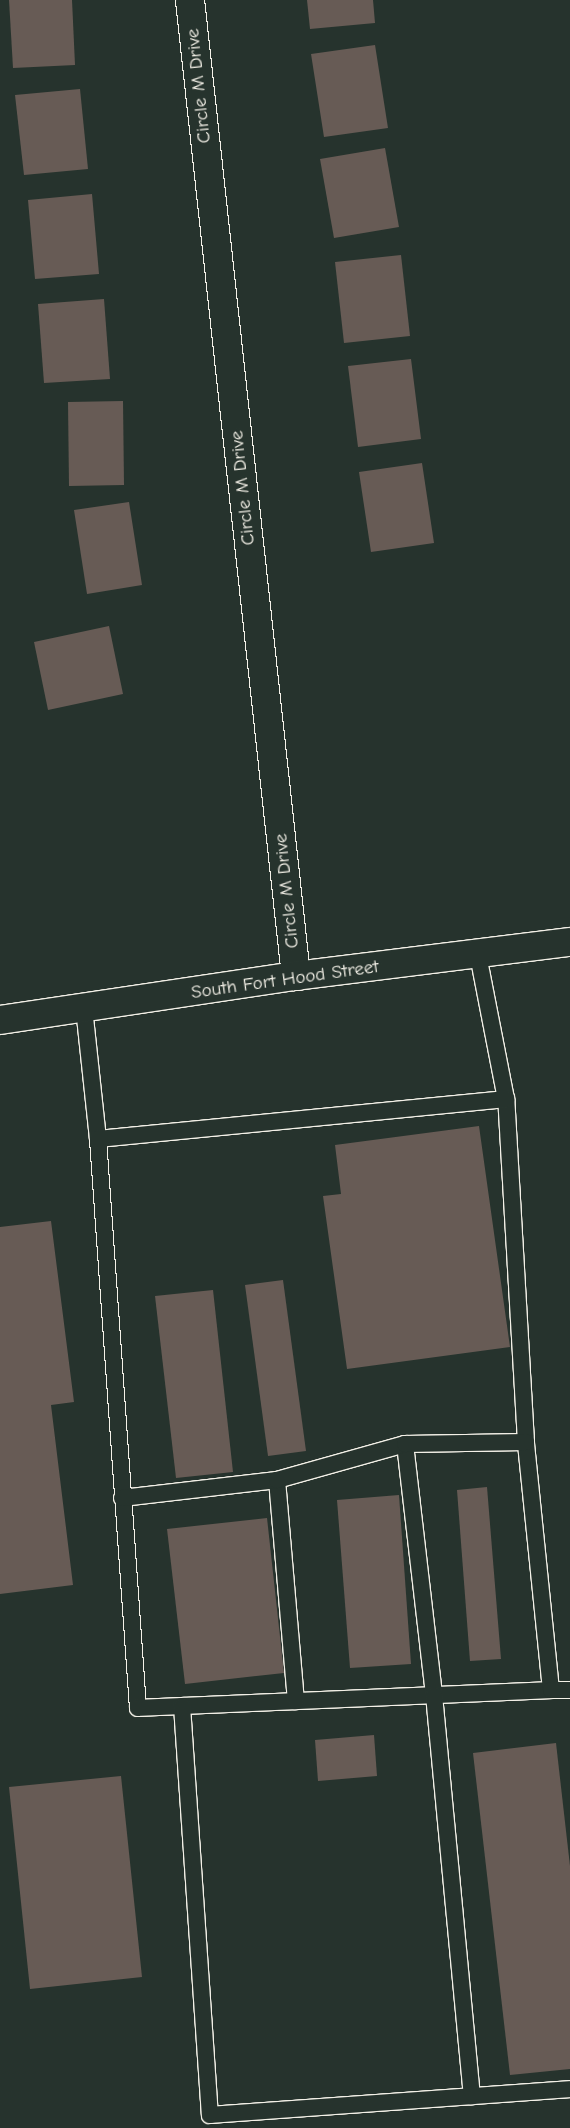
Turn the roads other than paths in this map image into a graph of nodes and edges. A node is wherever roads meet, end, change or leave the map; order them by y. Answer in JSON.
{"nodes":[{"id":1,"x":190,"y":0,"type":"edge"},
{"id":2,"x":570,"y":942,"type":"edge"},
{"id":3,"x":478,"y":955,"type":"junction"},
{"id":4,"x":296,"y":976,"type":"junction"},
{"id":5,"x":84,"y":1008,"type":"junction"},
{"id":6,"x":0,"y":1020,"type":"edge"},
{"id":7,"x":506,"y":1099,"type":"junction"},
{"id":8,"x":98,"y":1139,"type":"junction"},
{"id":9,"x":526,"y":1442,"type":"junction"},
{"id":10,"x":405,"y":1444,"type":"junction"},
{"id":11,"x":277,"y":1480,"type":"junction"},
{"id":12,"x":122,"y":1498,"type":"junction"},
{"id":13,"x":551,"y":1690,"type":"junction"},
{"id":14,"x":570,"y":1690,"type":"edge"},
{"id":15,"x":434,"y":1695,"type":"junction"},
{"id":16,"x":296,"y":1701,"type":"junction"},
{"id":17,"x":182,"y":1706,"type":"junction"},
{"id":18,"x":570,"y":2089,"type":"edge"},
{"id":19,"x":472,"y":2096,"type":"junction"}],
"edges":[{"from":1,"to":4,"type":"main road","name":"Circle M Drive"},
{"from":2,"to":3,"type":"main road","name":"South Fort Hood Street"},
{"from":3,"to":4,"type":"main road","name":"South Fort Hood Street"},
{"from":3,"to":7,"type":"lane"},
{"from":4,"to":5,"type":"main road","name":"South Fort Hood Street"},
{"from":5,"to":6,"type":"main road","name":"South Fort Hood Street"},
{"from":5,"to":8,"type":"lane"},
{"from":7,"to":8,"type":"lane"},
{"from":7,"to":9,"type":"lane"},
{"from":8,"to":12,"type":"lane"},
{"from":9,"to":10,"type":"lane"},
{"from":9,"to":13,"type":"lane"},
{"from":10,"to":11,"type":"lane"},
{"from":10,"to":15,"type":"lane"},
{"from":11,"to":12,"type":"lane"},
{"from":11,"to":16,"type":"lane"},
{"from":12,"to":17,"type":"lane"},
{"from":13,"to":14,"type":"lane"},
{"from":13,"to":15,"type":"lane"},
{"from":15,"to":16,"type":"lane"},
{"from":15,"to":19,"type":"lane"},
{"from":16,"to":17,"type":"lane"},
{"from":17,"to":19,"type":"lane"},
{"from":18,"to":19,"type":"lane"}]}
